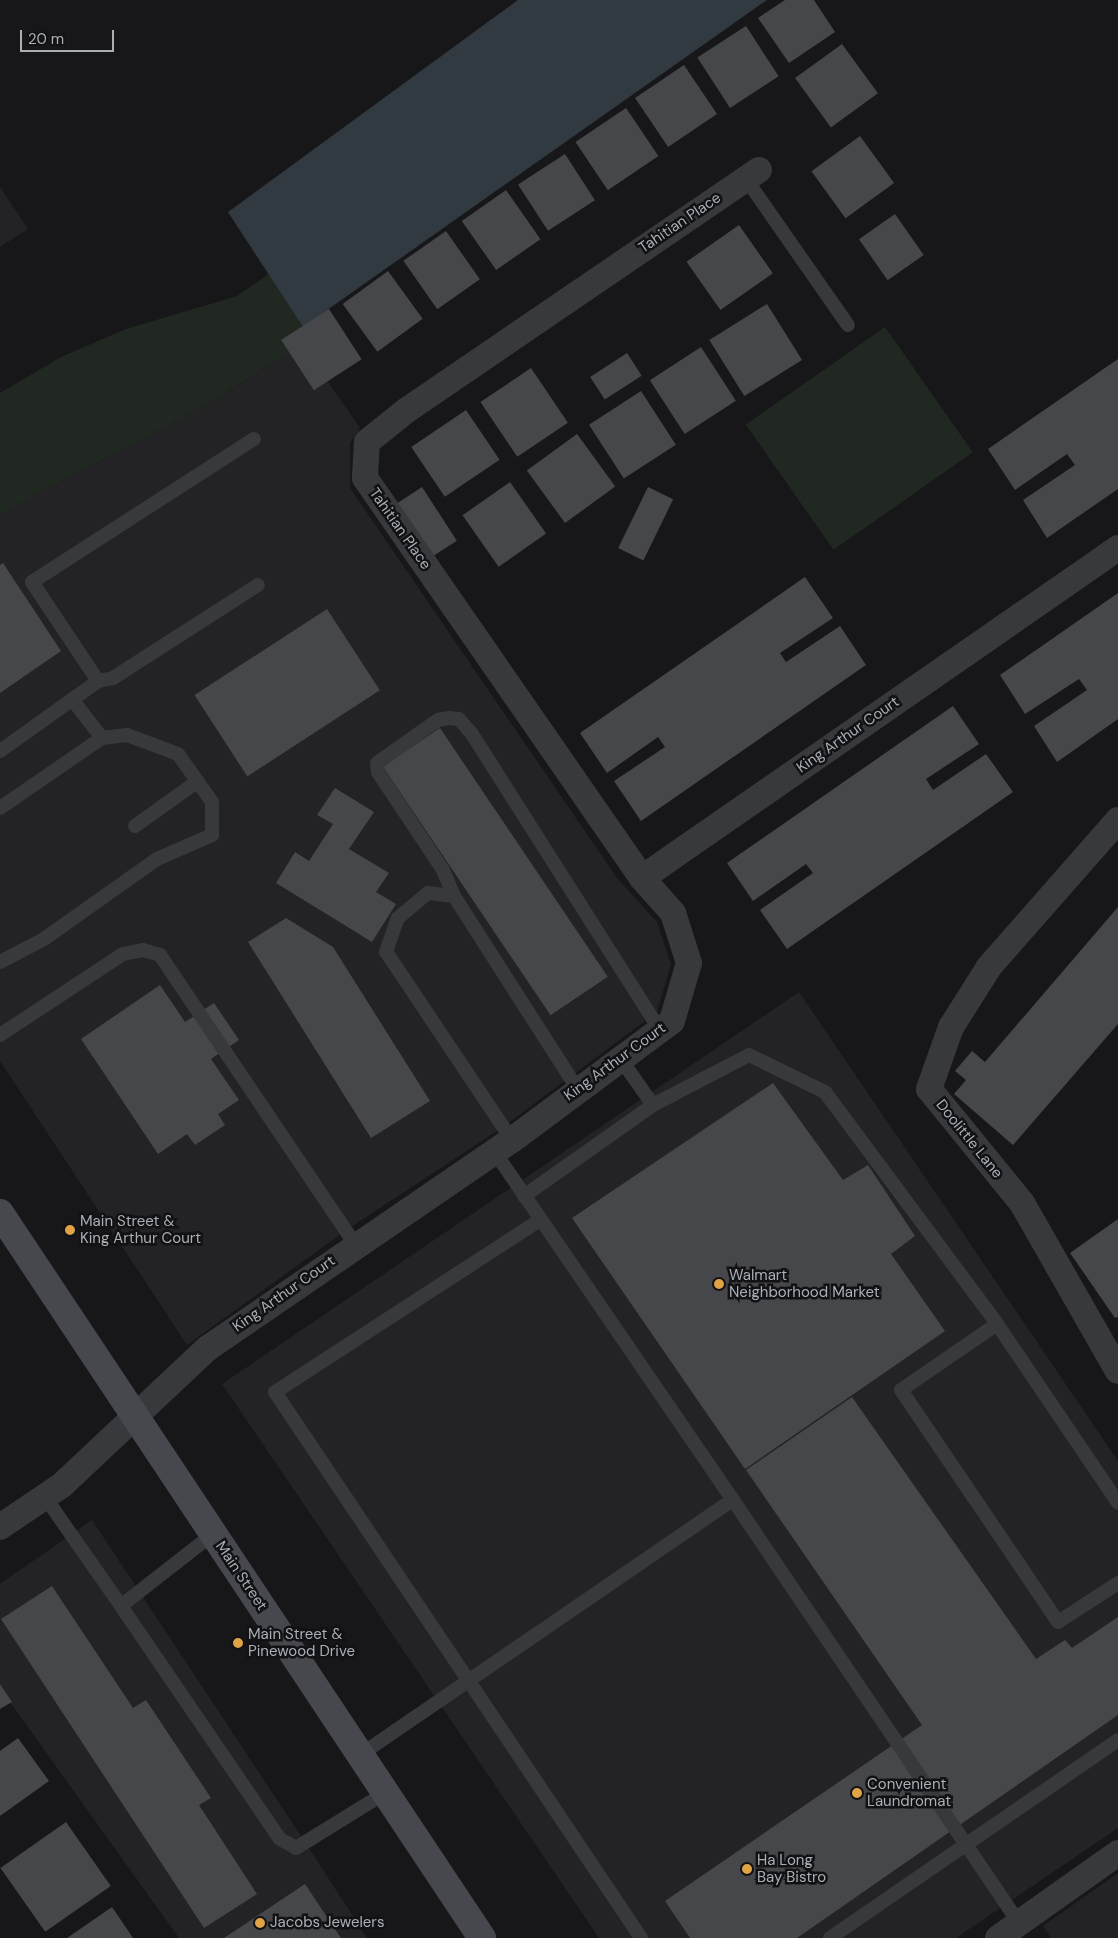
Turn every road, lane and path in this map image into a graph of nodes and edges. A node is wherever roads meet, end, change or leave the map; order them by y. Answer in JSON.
{"nodes":[{"id":1,"x":752,"y":174,"type":"joint"},
{"id":2,"x":848,"y":325,"type":"dead end"},
{"id":3,"x":254,"y":439,"type":"dead end"},
{"id":4,"x":1118,"y":548,"type":"edge"},
{"id":5,"x":258,"y":585,"type":"dead end"},
{"id":6,"x":98,"y":681,"type":"junction"},
{"id":7,"x":72,"y":699,"type":"junction"},
{"id":8,"x":102,"y":738,"type":"junction"},
{"id":9,"x":0,"y":751,"type":"edge"},
{"id":10,"x":198,"y":781,"type":"junction"},
{"id":11,"x":0,"y":808,"type":"edge"},
{"id":12,"x":1118,"y":820,"type":"edge"},
{"id":13,"x":135,"y":826,"type":"dead end"},
{"id":14,"x":642,"y":878,"type":"junction"},
{"id":15,"x":454,"y":896,"type":"junction"},
{"id":16,"x":0,"y":962,"type":"edge"},
{"id":17,"x":659,"y":1029,"type":"junction"},
{"id":18,"x":0,"y":1035,"type":"edge"},
{"id":19,"x":620,"y":1058,"type":"junction"},
{"id":20,"x":577,"y":1088,"type":"junction"},
{"id":21,"x":653,"y":1105,"type":"junction"},
{"id":22,"x":503,"y":1146,"type":"junction"},
{"id":23,"x":524,"y":1196,"type":"junction"},
{"id":24,"x":0,"y":1213,"type":"edge"},
{"id":25,"x":540,"y":1220,"type":"junction"},
{"id":26,"x":355,"y":1244,"type":"junction"},
{"id":27,"x":997,"y":1324,"type":"junction"},
{"id":28,"x":1118,"y":1371,"type":"edge"},
{"id":29,"x":134,"y":1416,"type":"junction"},
{"id":30,"x":45,"y":1497,"type":"junction"},
{"id":31,"x":733,"y":1500,"type":"junction"},
{"id":32,"x":1118,"y":1503,"type":"edge"},
{"id":33,"x":0,"y":1527,"type":"edge"},
{"id":34,"x":213,"y":1534,"type":"junction"},
{"id":35,"x":1118,"y":1583,"type":"edge"},
{"id":36,"x":121,"y":1606,"type":"junction"},
{"id":37,"x":470,"y":1680,"type":"junction"},
{"id":38,"x":1118,"y":1740,"type":"edge"},
{"id":39,"x":360,"y":1755,"type":"junction"},
{"id":40,"x":386,"y":1793,"type":"junction"},
{"id":41,"x":966,"y":1845,"type":"junction"},
{"id":42,"x":1118,"y":1853,"type":"edge"},
{"id":43,"x":1015,"y":1933,"type":"edge"},
{"id":44,"x":482,"y":1938,"type":"edge"},
{"id":45,"x":641,"y":1938,"type":"edge"},
{"id":46,"x":830,"y":1938,"type":"edge"}],
"edges":[{"from":1,"to":2,"type":"lane"},
{"from":1,"to":14,"type":"street","name":"Tahitian Place"},
{"from":3,"to":6,"type":"lane"},
{"from":4,"to":14,"type":"street","name":"King Arthur Court"},
{"from":5,"to":6,"type":"lane"},
{"from":6,"to":7,"type":"lane"},
{"from":7,"to":8,"type":"lane"},
{"from":7,"to":9,"type":"lane"},
{"from":8,"to":10,"type":"lane"},
{"from":8,"to":11,"type":"lane"},
{"from":10,"to":13,"type":"lane"},
{"from":10,"to":16,"type":"lane"},
{"from":12,"to":28,"type":"street","name":"Doolittle Lane"},
{"from":14,"to":17,"type":"street","name":"King Arthur Court"},
{"from":15,"to":17,"type":"lane"},
{"from":15,"to":20,"type":"lane"},
{"from":15,"to":22,"type":"lane"},
{"from":17,"to":19,"type":"street","name":"King Arthur Court"},
{"from":18,"to":26,"type":"lane"},
{"from":19,"to":20,"type":"street","name":"King Arthur Court"},
{"from":19,"to":21,"type":"lane"},
{"from":20,"to":22,"type":"street","name":"King Arthur Court"},
{"from":21,"to":23,"type":"lane"},
{"from":21,"to":27,"type":"lane"},
{"from":22,"to":23,"type":"lane"},
{"from":22,"to":26,"type":"street","name":"King Arthur Court"},
{"from":23,"to":25,"type":"lane"},
{"from":24,"to":29,"type":"main road","name":"Main Street"},
{"from":25,"to":31,"type":"lane"},
{"from":25,"to":37,"type":"lane"},
{"from":26,"to":29,"type":"street","name":"King Arthur Court"},
{"from":27,"to":32,"type":"lane"},
{"from":27,"to":35,"type":"lane"},
{"from":29,"to":30,"type":"street","name":"King Arthur Court"},
{"from":29,"to":34,"type":"main road","name":"Main Street"},
{"from":30,"to":33,"type":"street","name":"King Arthur Court"},
{"from":30,"to":36,"type":"lane"},
{"from":31,"to":37,"type":"lane"},
{"from":31,"to":41,"type":"lane"},
{"from":34,"to":36,"type":"lane"},
{"from":34,"to":39,"type":"main road","name":"Main Street"},
{"from":36,"to":40,"type":"lane"},
{"from":37,"to":39,"type":"lane"},
{"from":37,"to":45,"type":"lane"},
{"from":38,"to":41,"type":"lane"},
{"from":39,"to":40,"type":"main road","name":"Main Street"},
{"from":40,"to":44,"type":"main road","name":"Main Street"},
{"from":41,"to":43,"type":"lane"},
{"from":41,"to":46,"type":"lane"},
{"from":42,"to":43,"type":"street"}]}
